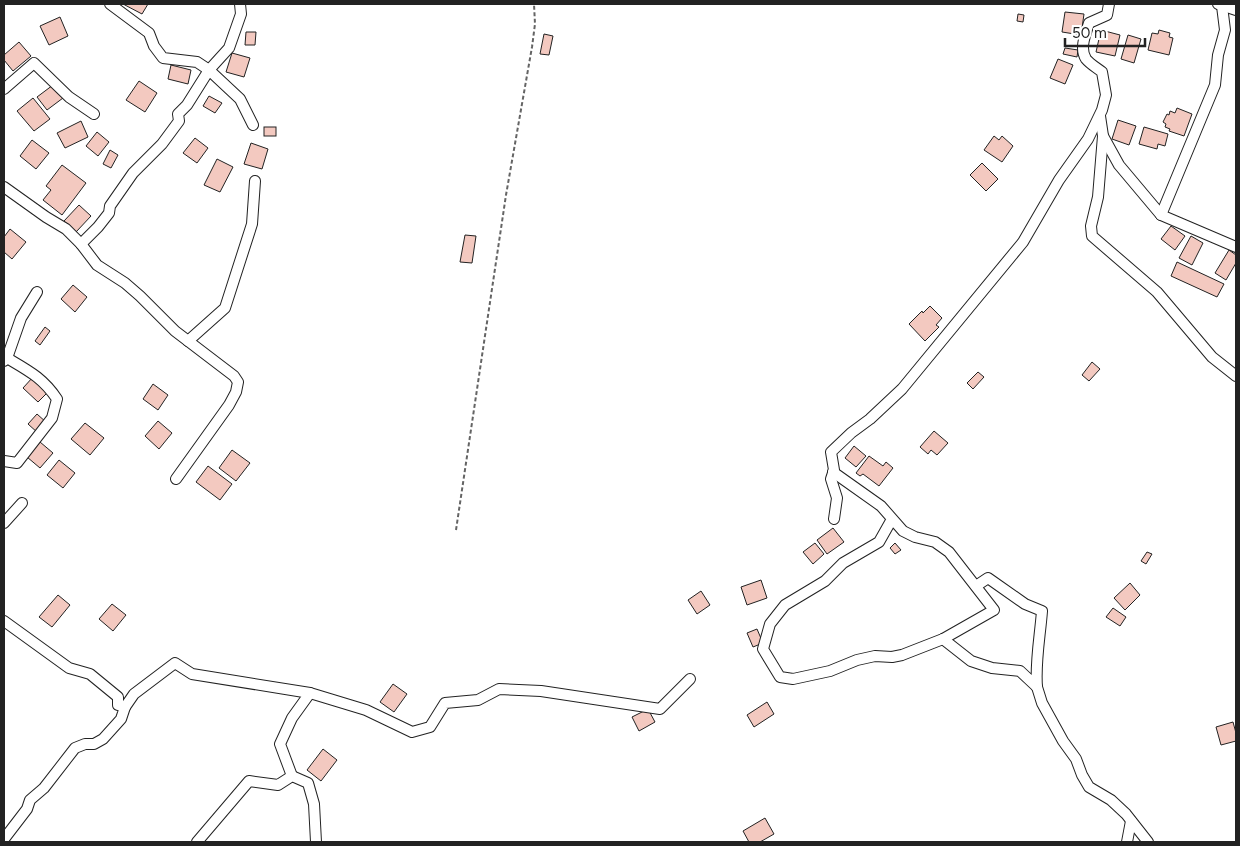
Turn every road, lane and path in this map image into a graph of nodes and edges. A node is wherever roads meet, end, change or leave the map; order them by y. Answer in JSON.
{"nodes":[{"id":1,"x":110,"y":4,"type":"edge"},
{"id":2,"x":240,"y":4,"type":"edge"},
{"id":3,"x":534,"y":4,"type":"edge"},
{"id":4,"x":1109,"y":4,"type":"edge"},
{"id":5,"x":1219,"y":5,"type":"edge"},
{"id":6,"x":1236,"y":10,"type":"edge"},
{"id":7,"x":209,"y":70,"type":"junction"},
{"id":8,"x":4,"y":89,"type":"edge"},
{"id":9,"x":94,"y":114,"type":"dead end"},
{"id":10,"x":1100,"y":116,"type":"junction"},
{"id":11,"x":253,"y":125,"type":"dead end"},
{"id":12,"x":1103,"y":136,"type":"junction"},
{"id":13,"x":255,"y":181,"type":"dead end"},
{"id":14,"x":4,"y":187,"type":"edge"},
{"id":15,"x":1161,"y":214,"type":"junction"},
{"id":16,"x":81,"y":244,"type":"junction"},
{"id":17,"x":1236,"y":247,"type":"edge"},
{"id":18,"x":37,"y":292,"type":"dead end"},
{"id":19,"x":188,"y":341,"type":"junction"},
{"id":20,"x":5,"y":359,"type":"edge"},
{"id":21,"x":1236,"y":376,"type":"edge"},
{"id":22,"x":4,"y":461,"type":"edge"},
{"id":23,"x":833,"y":472,"type":"junction"},
{"id":24,"x":176,"y":479,"type":"dead end"},
{"id":25,"x":22,"y":503,"type":"dead end"},
{"id":26,"x":892,"y":519,"type":"junction"},
{"id":27,"x":834,"y":520,"type":"dead end"},
{"id":28,"x":4,"y":523,"type":"edge"},
{"id":29,"x":456,"y":530,"type":"dead end"},
{"id":30,"x":976,"y":586,"type":"junction"},
{"id":31,"x":4,"y":621,"type":"edge"},
{"id":32,"x":944,"y":639,"type":"junction"},
{"id":33,"x":690,"y":679,"type":"dead end"},
{"id":34,"x":1037,"y":687,"type":"junction"},
{"id":35,"x":310,"y":693,"type":"junction"},
{"id":36,"x":125,"y":707,"type":"junction"},
{"id":37,"x":292,"y":776,"type":"junction"},
{"id":38,"x":1131,"y":821,"type":"junction"},
{"id":39,"x":4,"y":839,"type":"edge"},
{"id":40,"x":197,"y":842,"type":"edge"},
{"id":41,"x":316,"y":842,"type":"edge"},
{"id":42,"x":1127,"y":842,"type":"edge"},
{"id":43,"x":1148,"y":842,"type":"edge"}],
"edges":[{"from":1,"to":7,"type":"street"},
{"from":2,"to":7,"type":"street"},
{"from":3,"to":29,"type":"path"},
{"from":4,"to":10,"type":"street"},
{"from":5,"to":6,"type":"street"},
{"from":5,"to":15,"type":"street"},
{"from":7,"to":11,"type":"street"},
{"from":7,"to":16,"type":"street"},
{"from":8,"to":9,"type":"street"},
{"from":10,"to":12,"type":"street"},
{"from":10,"to":23,"type":"street"},
{"from":12,"to":15,"type":"street"},
{"from":12,"to":21,"type":"street"},
{"from":13,"to":19,"type":"street"},
{"from":14,"to":16,"type":"street"},
{"from":15,"to":17,"type":"street"},
{"from":16,"to":19,"type":"street"},
{"from":18,"to":20,"type":"street"},
{"from":19,"to":24,"type":"street"},
{"from":20,"to":22,"type":"street"},
{"from":23,"to":26,"type":"street"},
{"from":23,"to":27,"type":"street"},
{"from":25,"to":28,"type":"street"},
{"from":26,"to":30,"type":"street"},
{"from":26,"to":32,"type":"street"},
{"from":30,"to":32,"type":"street"},
{"from":30,"to":34,"type":"street"},
{"from":31,"to":36,"type":"street"},
{"from":32,"to":34,"type":"street"},
{"from":33,"to":35,"type":"street"},
{"from":34,"to":38,"type":"street"},
{"from":35,"to":36,"type":"street"},
{"from":35,"to":37,"type":"street"},
{"from":36,"to":39,"type":"street"},
{"from":37,"to":40,"type":"street"},
{"from":37,"to":41,"type":"street"},
{"from":38,"to":42,"type":"street"},
{"from":38,"to":43,"type":"street"}]}
